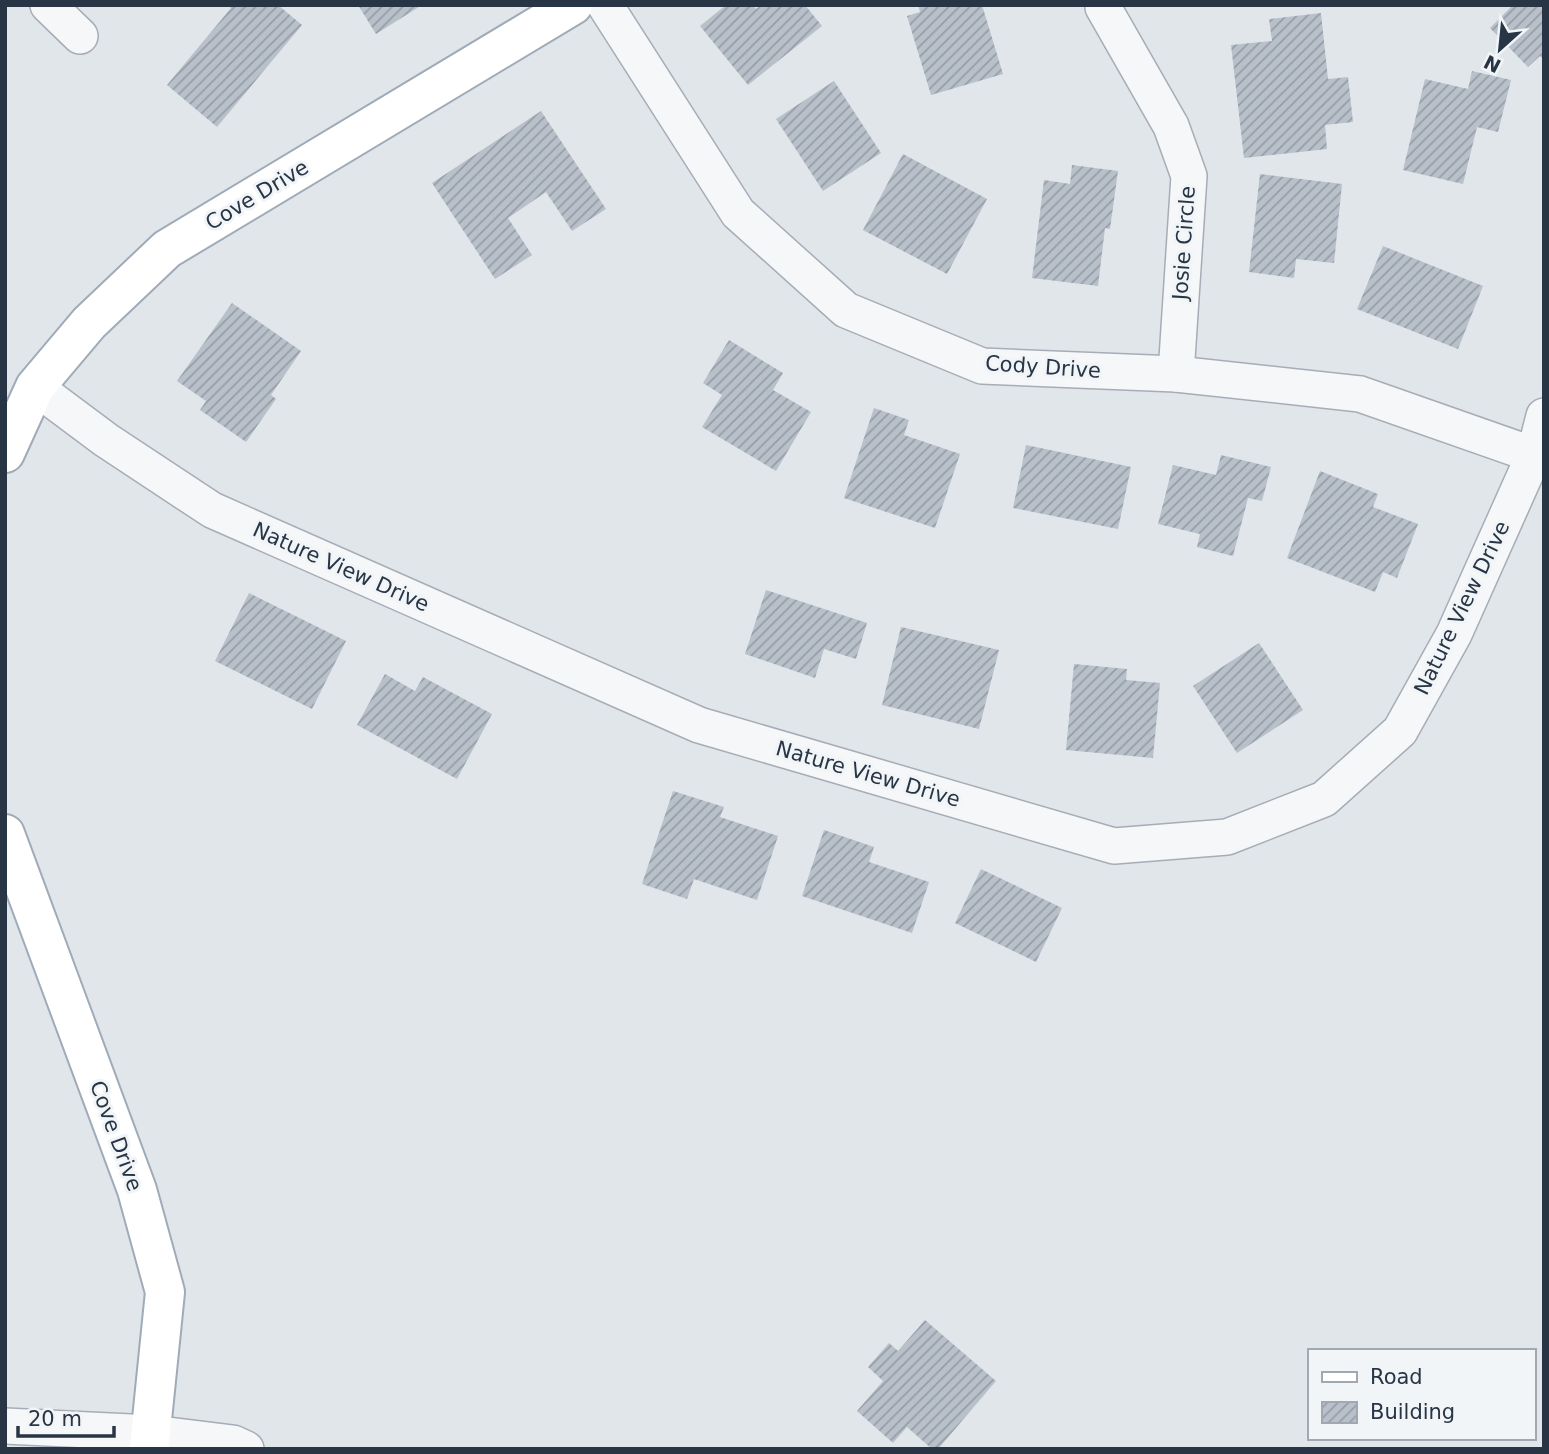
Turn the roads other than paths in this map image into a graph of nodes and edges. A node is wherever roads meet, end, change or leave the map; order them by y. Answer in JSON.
{"nodes":[{"id":1,"x":48,"y":5,"type":"edge"},
{"id":2,"x":573,"y":5,"type":"edge"},
{"id":3,"x":606,"y":5,"type":"edge"},
{"id":4,"x":1103,"y":7,"type":"edge"},
{"id":5,"x":80,"y":36,"type":"dead end"},
{"id":6,"x":1176,"y":374,"type":"junction"},
{"id":7,"x":35,"y":387,"type":"junction"},
{"id":8,"x":1544,"y":416,"type":"edge"},
{"id":9,"x":5,"y":453,"type":"edge"},
{"id":10,"x":1539,"y":458,"type":"edge"},
{"id":11,"x":5,"y":834,"type":"edge"},
{"id":12,"x":5,"y":1426,"type":"edge"},
{"id":13,"x":151,"y":1441,"type":"edge"},
{"id":14,"x":246,"y":1449,"type":"edge"}],
"edges":[{"from":1,"to":5,"type":"street"},
{"from":2,"to":7,"type":"main road","name":"Cove Drive"},
{"from":3,"to":6,"type":"street","name":"Cody Drive"},
{"from":4,"to":6,"type":"street","name":"Josie Circle"},
{"from":6,"to":10,"type":"street","name":"Cody Drive"},
{"from":7,"to":9,"type":"main road","name":"Cove Drive"},
{"from":7,"to":10,"type":"street","name":"Nature View Drive"},
{"from":8,"to":10,"type":"street","name":"Nature View Drive"},
{"from":11,"to":13,"type":"main road","name":"Cove Drive"},
{"from":12,"to":13,"type":"street"},
{"from":13,"to":14,"type":"street"}]}
